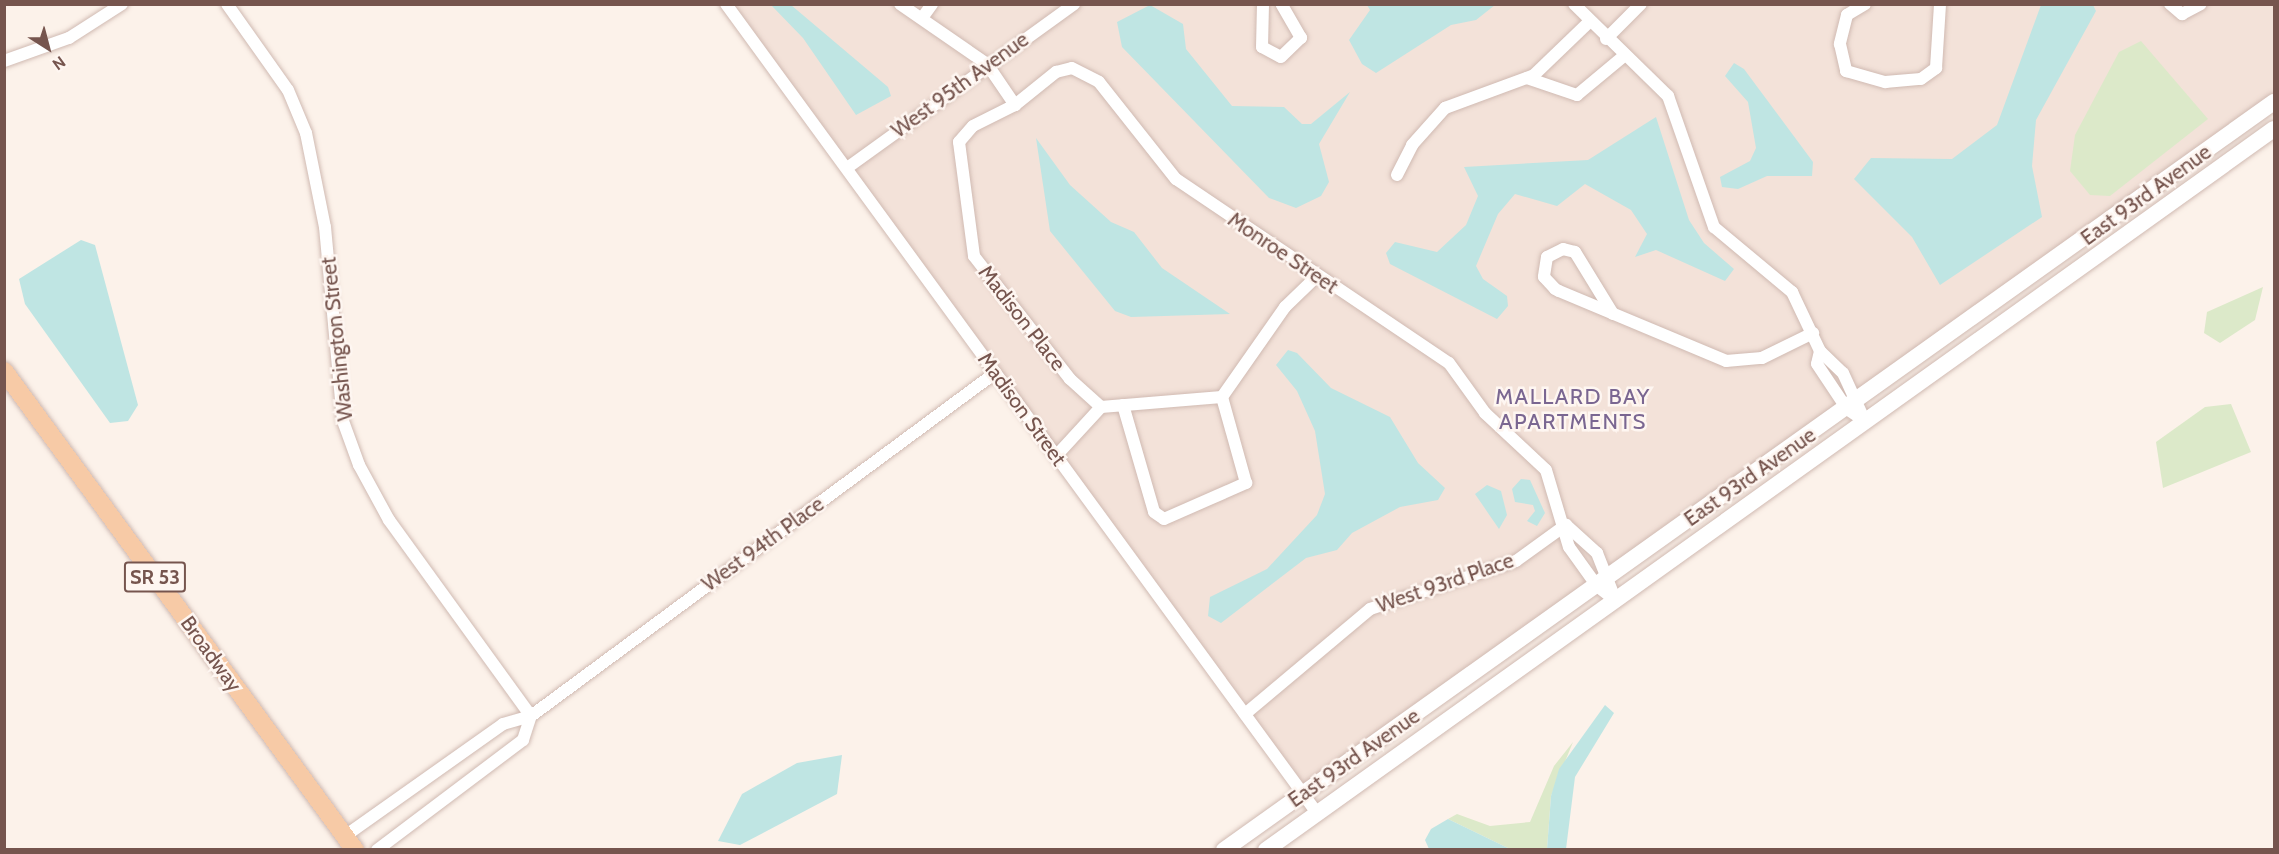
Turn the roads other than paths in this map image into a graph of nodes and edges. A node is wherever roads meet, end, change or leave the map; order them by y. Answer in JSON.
{"nodes":[{"id":1,"x":122,"y":4,"type":"edge"},
{"id":2,"x":227,"y":4,"type":"edge"},
{"id":3,"x":726,"y":4,"type":"edge"},
{"id":4,"x":900,"y":4,"type":"edge"},
{"id":5,"x":932,"y":4,"type":"edge"},
{"id":6,"x":1074,"y":4,"type":"edge"},
{"id":7,"x":1263,"y":4,"type":"edge"},
{"id":8,"x":1281,"y":4,"type":"edge"},
{"id":9,"x":1574,"y":4,"type":"edge"},
{"id":10,"x":1641,"y":4,"type":"edge"},
{"id":11,"x":1865,"y":4,"type":"edge"},
{"id":12,"x":1940,"y":4,"type":"edge"},
{"id":13,"x":2170,"y":4,"type":"edge"},
{"id":14,"x":2201,"y":4,"type":"edge"},
{"id":15,"x":922,"y":18,"type":"junction"},
{"id":16,"x":1589,"y":22,"type":"junction"},
{"id":17,"x":1606,"y":39,"type":"junction"},
{"id":18,"x":1625,"y":55,"type":"junction"},
{"id":19,"x":4,"y":62,"type":"edge"},
{"id":20,"x":987,"y":64,"type":"junction"},
{"id":21,"x":1527,"y":78,"type":"junction"},
{"id":22,"x":2274,"y":102,"type":"edge"},
{"id":23,"x":1015,"y":105,"type":"junction"},
{"id":24,"x":2274,"y":129,"type":"edge"},
{"id":25,"x":847,"y":168,"type":"junction"},
{"id":26,"x":1397,"y":176,"type":"dead end"},
{"id":27,"x":1317,"y":276,"type":"junction"},
{"id":28,"x":1613,"y":314,"type":"junction"},
{"id":29,"x":1813,"y":333,"type":"junction"},
{"id":30,"x":1820,"y":351,"type":"junction"},
{"id":31,"x":4,"y":371,"type":"edge"},
{"id":32,"x":995,"y":373,"type":"junction"},
{"id":33,"x":1222,"y":397,"type":"junction"},
{"id":34,"x":1853,"y":404,"type":"junction"},
{"id":35,"x":1123,"y":405,"type":"junction"},
{"id":36,"x":1101,"y":407,"type":"junction"},
{"id":37,"x":1865,"y":421,"type":"junction"},
{"id":38,"x":1056,"y":456,"type":"junction"},
{"id":39,"x":1566,"y":525,"type":"junction"},
{"id":40,"x":1604,"y":582,"type":"junction"},
{"id":41,"x":1616,"y":601,"type":"junction"},
{"id":42,"x":1245,"y":714,"type":"junction"},
{"id":43,"x":531,"y":716,"type":"junction"},
{"id":44,"x":1302,"y":794,"type":"junction"},
{"id":45,"x":1317,"y":813,"type":"junction"},
{"id":46,"x":350,"y":843,"type":"edge"},
{"id":47,"x":376,"y":849,"type":"edge"},
{"id":48,"x":1224,"y":849,"type":"edge"},
{"id":49,"x":1266,"y":849,"type":"edge"}],
"edges":[{"from":1,"to":19,"type":"street"},
{"from":2,"to":43,"type":"street","name":"Washington Street"},
{"from":3,"to":25,"type":"street","name":"Madison Street"},
{"from":4,"to":15,"type":"street"},
{"from":5,"to":15,"type":"street"},
{"from":6,"to":20,"type":"street","name":"West 95th Avenue"},
{"from":7,"to":8,"type":"street"},
{"from":9,"to":16,"type":"street"},
{"from":10,"to":17,"type":"street"},
{"from":11,"to":12,"type":"street"},
{"from":13,"to":14,"type":"street"},
{"from":15,"to":20,"type":"street"},
{"from":16,"to":17,"type":"street"},
{"from":16,"to":21,"type":"street"},
{"from":17,"to":18,"type":"street"},
{"from":18,"to":21,"type":"street"},
{"from":18,"to":29,"type":"street"},
{"from":20,"to":23,"type":"street"},
{"from":20,"to":25,"type":"street","name":"West 95th Avenue"},
{"from":21,"to":26,"type":"street"},
{"from":22,"to":34,"type":"street","name":"East 93rd Avenue"},
{"from":23,"to":27,"type":"street","name":"Monroe Street"},
{"from":23,"to":36,"type":"street","name":"Madison Place"},
{"from":24,"to":37,"type":"street","name":"East 93rd Avenue"},
{"from":25,"to":32,"type":"street","name":"Madison Street"},
{"from":27,"to":33,"type":"street"},
{"from":27,"to":39,"type":"street","name":"Monroe Street"},
{"from":28,"to":28,"type":"street"},
{"from":28,"to":29,"type":"street"},
{"from":29,"to":30,"type":"street"},
{"from":30,"to":34,"type":"street"},
{"from":30,"to":34,"type":"street"},
{"from":31,"to":46,"type":"main road","name":"Broadway","number":"SR 53"},
{"from":32,"to":38,"type":"street","name":"Madison Street"},
{"from":32,"to":43,"type":"street","name":"West 94th Place"},
{"from":33,"to":35,"type":"street"},
{"from":33,"to":35,"type":"street"},
{"from":34,"to":37,"type":"street"},
{"from":34,"to":40,"type":"street","name":"East 93rd Avenue"},
{"from":35,"to":36,"type":"street"},
{"from":36,"to":38,"type":"street"},
{"from":37,"to":41,"type":"street","name":"East 93rd Avenue"},
{"from":38,"to":42,"type":"street","name":"Madison Street"},
{"from":39,"to":40,"type":"street","name":"Monroe Street"},
{"from":39,"to":40,"type":"street","name":"Monroe Street"},
{"from":39,"to":42,"type":"street","name":"West 93rd Place"},
{"from":40,"to":41,"type":"street","name":"Monroe Street"},
{"from":40,"to":44,"type":"street","name":"East 93rd Avenue"},
{"from":41,"to":45,"type":"street","name":"East 93rd Avenue"},
{"from":42,"to":44,"type":"street","name":"Madison Street"},
{"from":43,"to":46,"type":"street","name":"West 94th Place"},
{"from":43,"to":47,"type":"street","name":"West 94th Place"},
{"from":44,"to":45,"type":"street","name":"Madison Street"},
{"from":44,"to":48,"type":"street","name":"East 93rd Avenue"},
{"from":45,"to":49,"type":"street","name":"East 93rd Avenue"}]}
